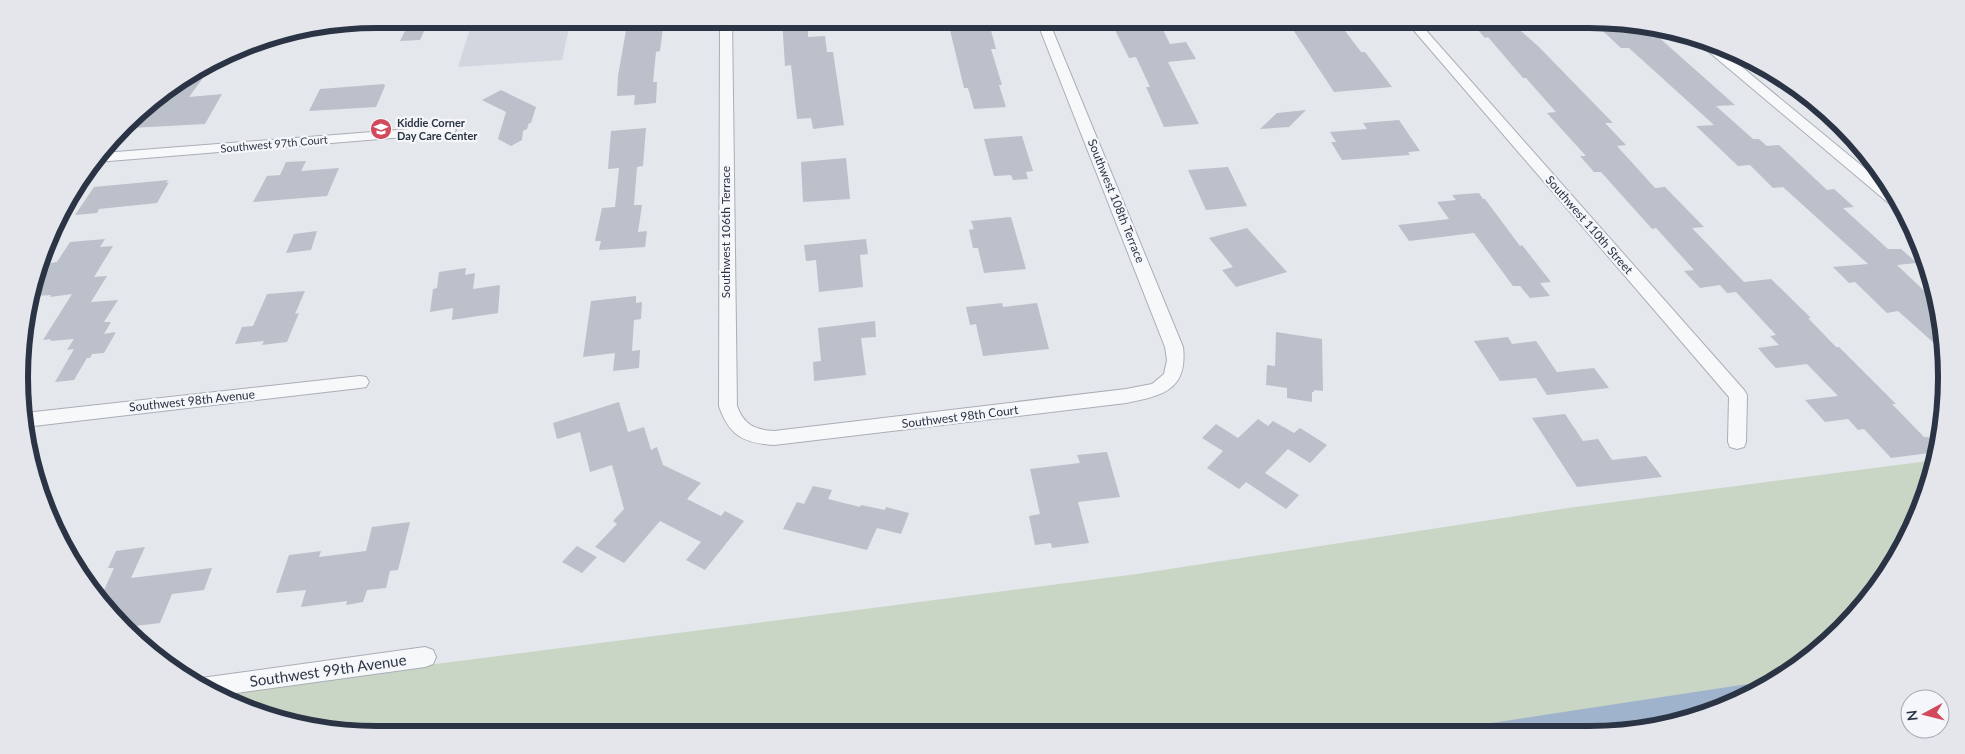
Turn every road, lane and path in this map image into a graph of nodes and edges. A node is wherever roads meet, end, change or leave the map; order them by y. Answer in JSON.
{"nodes":[{"id":1,"x":726,"y":28,"type":"edge"},
{"id":2,"x":1046,"y":28,"type":"edge"},
{"id":3,"x":1418,"y":28,"type":"edge"},
{"id":4,"x":1717,"y":52,"type":"edge"},
{"id":5,"x":449,"y":130,"type":"dead end"},
{"id":6,"x":105,"y":157,"type":"edge"},
{"id":7,"x":1886,"y":193,"type":"edge"},
{"id":8,"x":360,"y":382,"type":"dead end"},
{"id":9,"x":1167,"y":383,"type":"joint"},
{"id":10,"x":30,"y":419,"type":"edge"},
{"id":11,"x":751,"y":434,"type":"joint"},
{"id":12,"x":1737,"y":442,"type":"dead end"},
{"id":13,"x":425,"y":658,"type":"dead end"},
{"id":14,"x":214,"y":686,"type":"edge"}],
"edges":[{"from":1,"to":11,"type":"street","name":"Southwest 106th Terrace"},
{"from":2,"to":9,"type":"street","name":"Southwest 108th Terrace"},
{"from":3,"to":12,"type":"street","name":"Southwest 110th Street"},
{"from":4,"to":7,"type":"street"},
{"from":5,"to":6,"type":"street","name":"Southwest 97th Court"},
{"from":8,"to":10,"type":"street","name":"Southwest 98th Avenue"},
{"from":9,"to":11,"type":"street","name":"Southwest 98th Court"},
{"from":13,"to":14,"type":"street","name":"Southwest 99th Avenue"}]}
